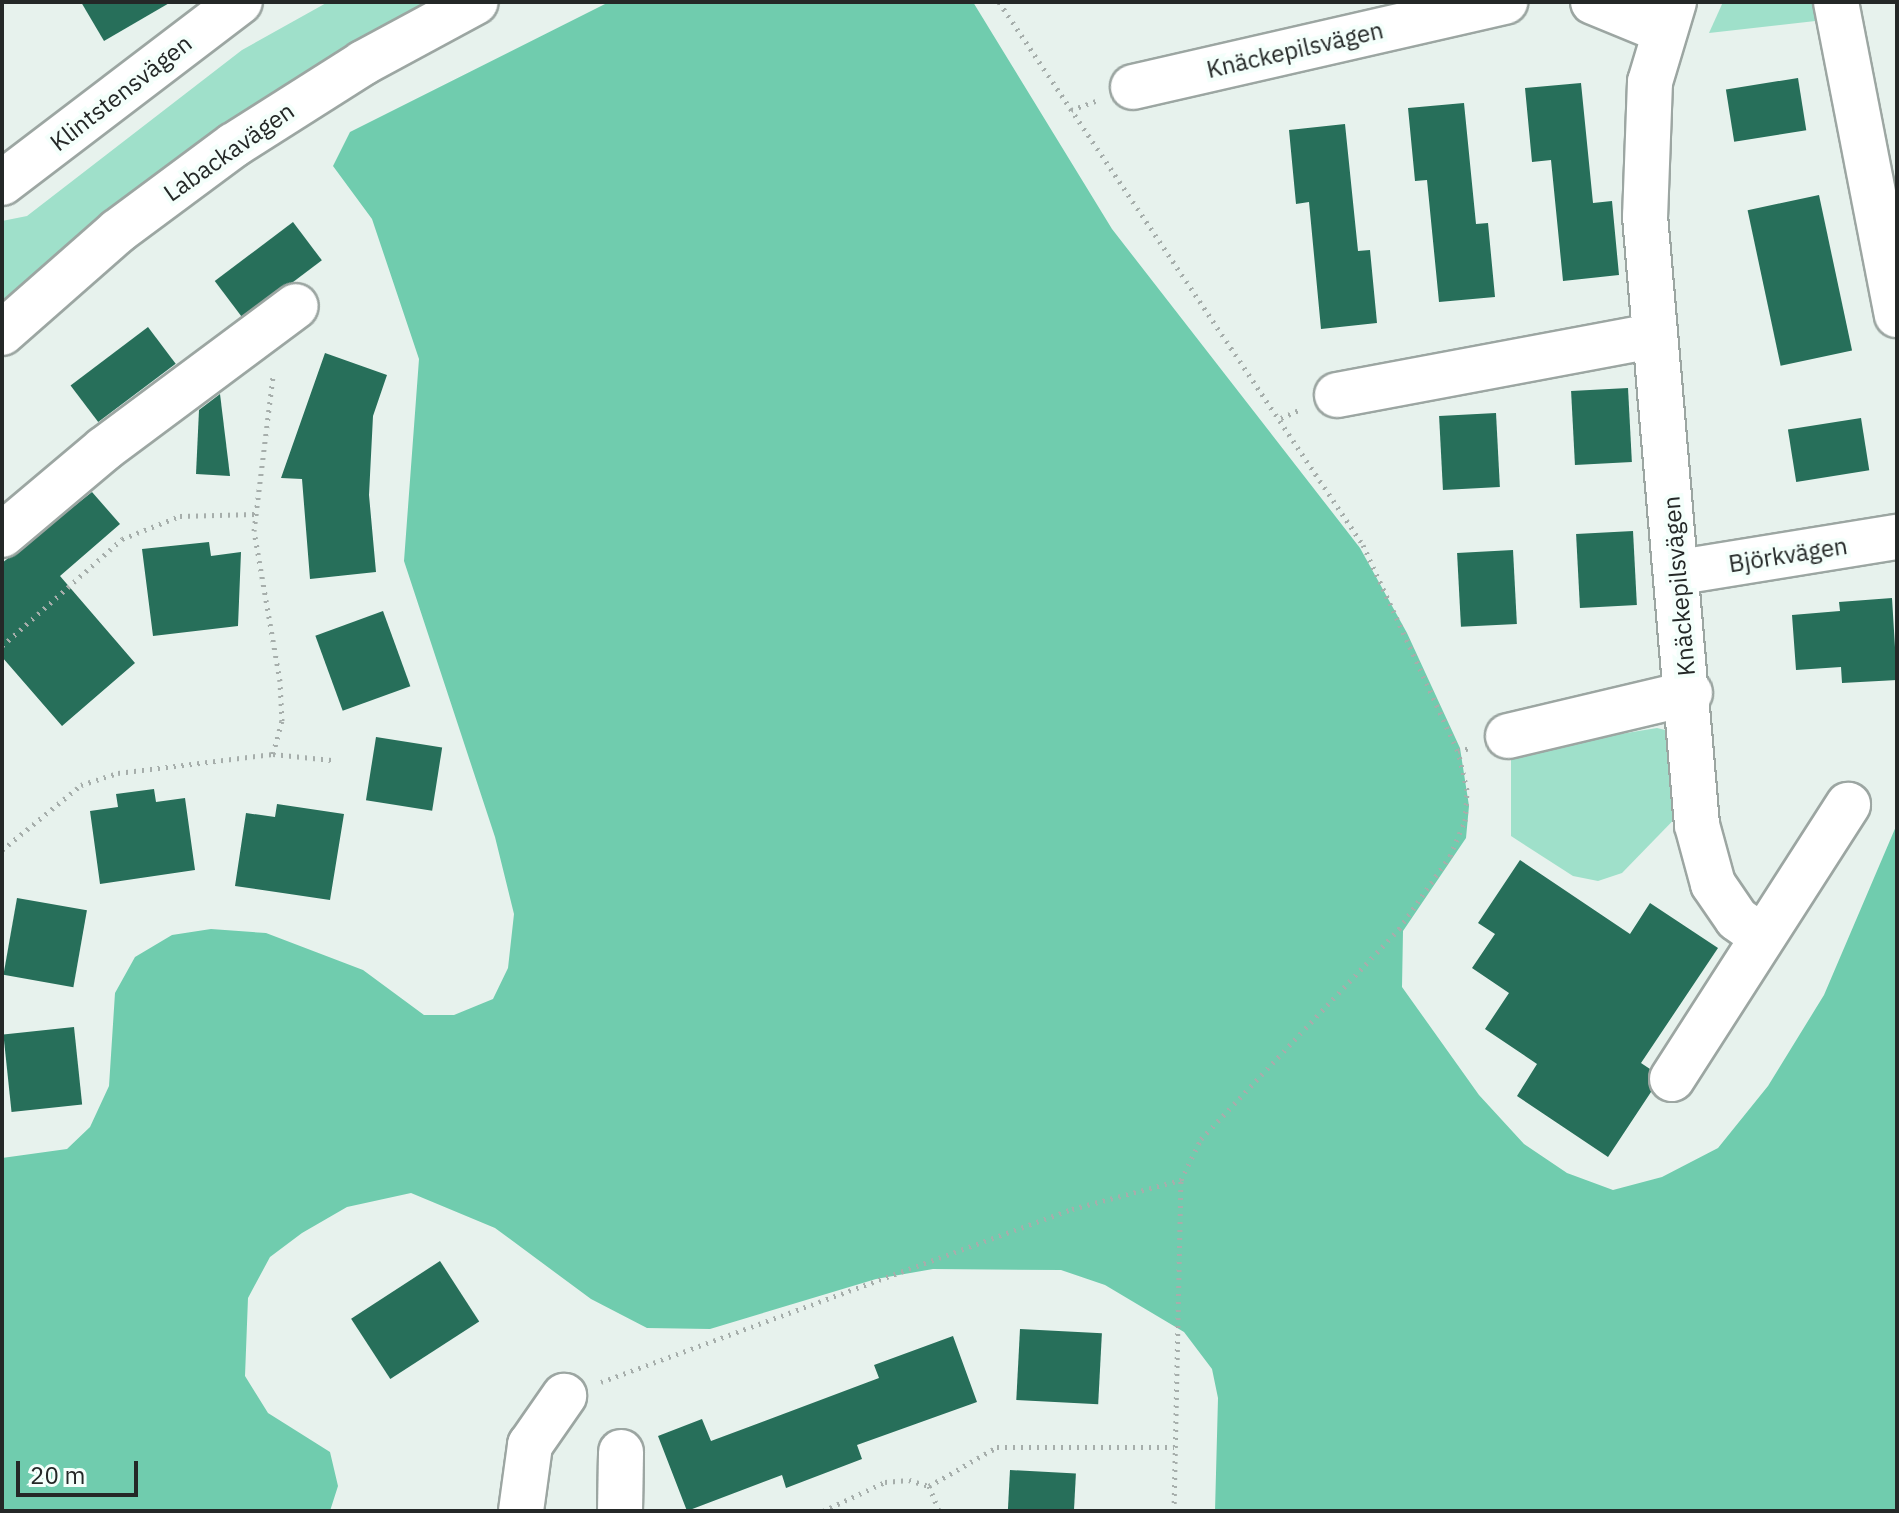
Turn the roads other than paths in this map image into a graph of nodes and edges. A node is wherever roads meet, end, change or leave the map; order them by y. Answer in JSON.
{"nodes":[{"id":1,"x":240,"y":2,"type":"edge"},
{"id":2,"x":476,"y":2,"type":"edge"},
{"id":3,"x":1505,"y":2,"type":"edge"},
{"id":4,"x":1593,"y":2,"type":"edge"},
{"id":5,"x":1836,"y":2,"type":"edge"},
{"id":6,"x":1669,"y":17,"type":"edge"},
{"id":7,"x":1133,"y":87,"type":"dead end"},
{"id":8,"x":2,"y":183,"type":"edge"},
{"id":9,"x":296,"y":306,"type":"road end"},
{"id":10,"x":1897,"y":315,"type":"edge"},
{"id":11,"x":2,"y":333,"type":"edge"},
{"id":12,"x":1653,"y":336,"type":"junction"},
{"id":13,"x":1337,"y":395,"type":"dead end"},
{"id":14,"x":2,"y":535,"type":"edge"},
{"id":15,"x":1897,"y":537,"type":"edge"},
{"id":16,"x":1680,"y":572,"type":"junction"},
{"id":17,"x":1690,"y":693,"type":"junction"},
{"id":18,"x":1508,"y":736,"type":"road end"},
{"id":19,"x":1848,"y":805,"type":"dead end"},
{"id":20,"x":1761,"y":936,"type":"junction"},
{"id":21,"x":1672,"y":1079,"type":"dead end"},
{"id":22,"x":564,"y":1396,"type":"road end"},
{"id":23,"x":621,"y":1452,"type":"dead end"},
{"id":24,"x":521,"y":1511,"type":"edge"},
{"id":25,"x":620,"y":1511,"type":"edge"}],
"edges":[{"from":1,"to":8,"type":"street","name":"Klintstensvägen"},
{"from":2,"to":11,"type":"street","name":"Labackavägen"},
{"from":3,"to":7,"type":"street","name":"Knäckepilsvägen"},
{"from":4,"to":6,"type":"street","name":"Knäckepilsvägen"},
{"from":5,"to":10,"type":"street"},
{"from":6,"to":12,"type":"street","name":"Knäckepilsvägen"},
{"from":9,"to":14,"type":"street"},
{"from":12,"to":13,"type":"street"},
{"from":12,"to":16,"type":"street","name":"Knäckepilsvägen"},
{"from":15,"to":16,"type":"street","name":"Björkvägen"},
{"from":16,"to":17,"type":"street","name":"Knäckepilsvägen"},
{"from":17,"to":18,"type":"street","name":"Knäckepilsvägen"},
{"from":17,"to":20,"type":"street","name":"Knäckepilsvägen"},
{"from":19,"to":20,"type":"street"},
{"from":20,"to":21,"type":"street"},
{"from":22,"to":24,"type":"street"},
{"from":23,"to":25,"type":"street"}]}
